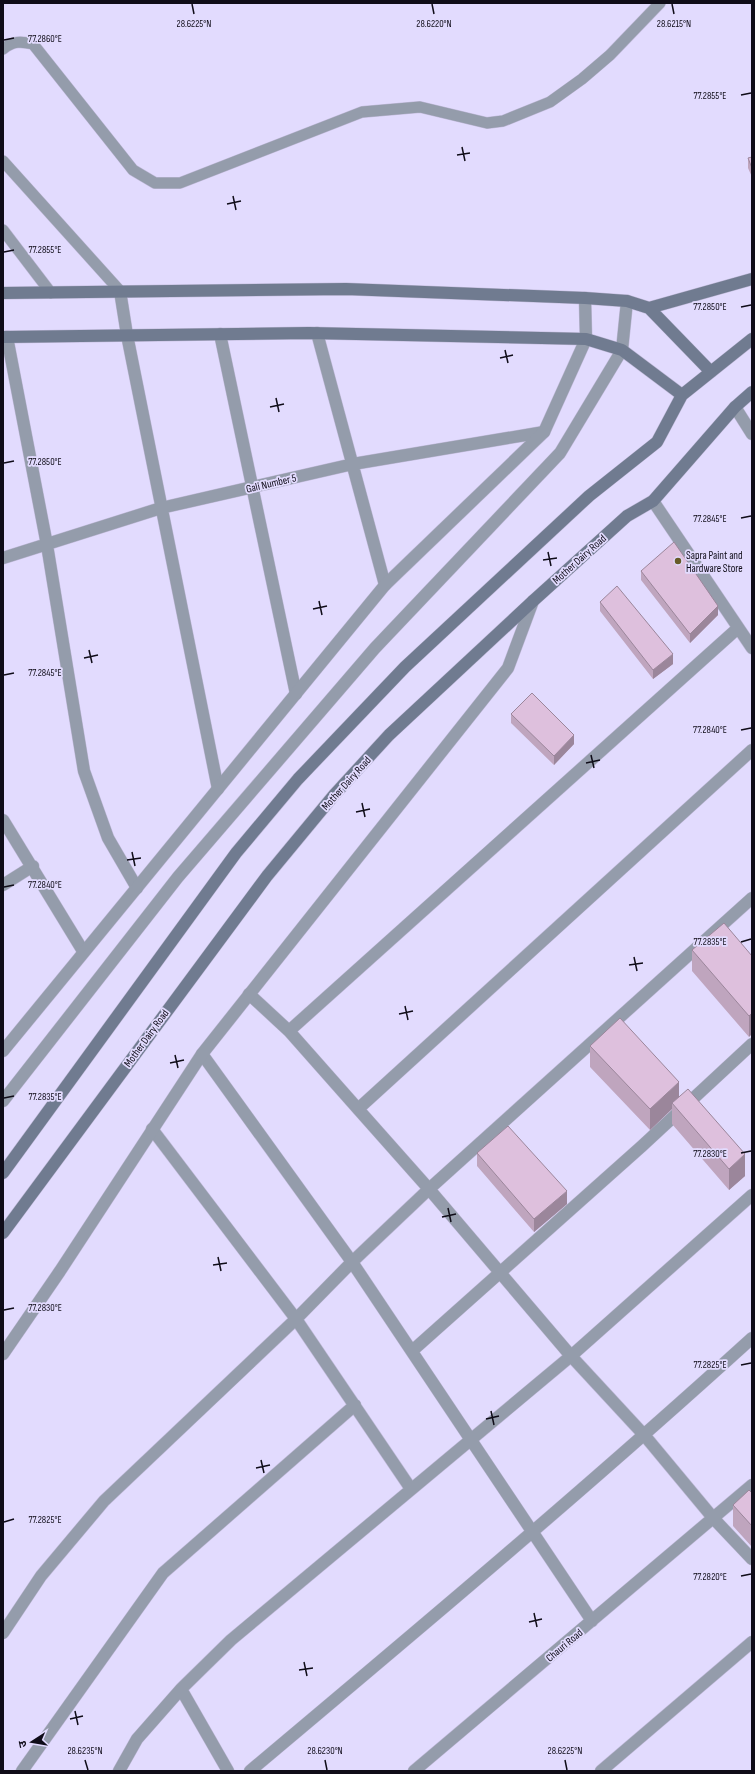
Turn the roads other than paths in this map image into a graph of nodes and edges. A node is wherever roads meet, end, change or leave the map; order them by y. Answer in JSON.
{"nodes":[{"id":1,"x":660,"y":3,"type":"edge"},
{"id":2,"x":3,"y":49,"type":"edge"},
{"id":3,"x":3,"y":161,"type":"edge"},
{"id":4,"x":3,"y":230,"type":"edge"},
{"id":5,"x":752,"y":279,"type":"edge"},
{"id":6,"x":120,"y":291,"type":"junction"},
{"id":7,"x":3,"y":293,"type":"edge"},
{"id":8,"x":51,"y":293,"type":"junction"},
{"id":9,"x":585,"y":298,"type":"junction"},
{"id":10,"x":627,"y":301,"type":"junction"},
{"id":11,"x":649,"y":308,"type":"junction"},
{"id":12,"x":317,"y":333,"type":"junction"},
{"id":13,"x":220,"y":334,"type":"junction"},
{"id":14,"x":126,"y":335,"type":"junction"},
{"id":15,"x":5,"y":337,"type":"edge"},
{"id":16,"x":586,"y":339,"type":"junction"},
{"id":17,"x":752,"y":339,"type":"edge"},
{"id":18,"x":622,"y":350,"type":"junction"},
{"id":19,"x":711,"y":372,"type":"junction"},
{"id":20,"x":752,"y":392,"type":"edge"},
{"id":21,"x":682,"y":395,"type":"junction"},
{"id":22,"x":735,"y":407,"type":"junction"},
{"id":23,"x":544,"y":432,"type":"junction"},
{"id":24,"x":752,"y":434,"type":"edge"},
{"id":25,"x":353,"y":464,"type":"junction"},
{"id":26,"x":252,"y":487,"type":"junction"},
{"id":27,"x":653,"y":501,"type":"junction"},
{"id":28,"x":161,"y":508,"type":"junction"},
{"id":29,"x":47,"y":545,"type":"junction"},
{"id":30,"x":3,"y":558,"type":"edge"},
{"id":31,"x":385,"y":585,"type":"junction"},
{"id":32,"x":533,"y":601,"type":"junction"},
{"id":33,"x":738,"y":628,"type":"junction"},
{"id":34,"x":752,"y":648,"type":"edge"},
{"id":35,"x":296,"y":694,"type":"junction"},
{"id":36,"x":752,"y":750,"type":"edge"},
{"id":37,"x":218,"y":789,"type":"junction"},
{"id":38,"x":3,"y":820,"type":"edge"},
{"id":39,"x":33,"y":866,"type":"junction"},
{"id":40,"x":3,"y":885,"type":"edge"},
{"id":41,"x":137,"y":888,"type":"junction"},
{"id":42,"x":752,"y":898,"type":"edge"},
{"id":43,"x":722,"y":924,"type":"junction"},
{"id":44,"x":732,"y":936,"type":"edge"},
{"id":45,"x":83,"y":951,"type":"junction"},
{"id":46,"x":249,"y":994,"type":"junction"},
{"id":47,"x":289,"y":1031,"type":"junction"},
{"id":48,"x":752,"y":1044,"type":"edge"},
{"id":49,"x":3,"y":1050,"type":"edge"},
{"id":50,"x":202,"y":1054,"type":"junction"},
{"id":51,"x":3,"y":1101,"type":"edge"},
{"id":52,"x":358,"y":1108,"type":"junction"},
{"id":53,"x":152,"y":1129,"type":"junction"},
{"id":54,"x":3,"y":1173,"type":"edge"},
{"id":55,"x":429,"y":1189,"type":"junction"},
{"id":56,"x":752,"y":1195,"type":"edge"},
{"id":57,"x":3,"y":1233,"type":"edge"},
{"id":58,"x":352,"y":1262,"type":"junction"},
{"id":59,"x":500,"y":1272,"type":"junction"},
{"id":60,"x":296,"y":1319,"type":"junction"},
{"id":61,"x":752,"y":1338,"type":"edge"},
{"id":62,"x":412,"y":1351,"type":"junction"},
{"id":63,"x":3,"y":1354,"type":"edge"},
{"id":64,"x":571,"y":1356,"type":"junction"},
{"id":65,"x":355,"y":1405,"type":"junction"},
{"id":66,"x":645,"y":1436,"type":"junction"},
{"id":67,"x":471,"y":1439,"type":"junction"},
{"id":68,"x":752,"y":1486,"type":"edge"},
{"id":69,"x":412,"y":1489,"type":"junction"},
{"id":70,"x":714,"y":1519,"type":"junction"},
{"id":71,"x":534,"y":1532,"type":"junction"},
{"id":72,"x":752,"y":1559,"type":"edge"},
{"id":73,"x":592,"y":1621,"type":"junction"},
{"id":74,"x":3,"y":1633,"type":"edge"},
{"id":75,"x":752,"y":1642,"type":"edge"},
{"id":76,"x":181,"y":1689,"type":"junction"},
{"id":77,"x":22,"y":1771,"type":"edge"},
{"id":78,"x":119,"y":1771,"type":"edge"},
{"id":79,"x":228,"y":1771,"type":"edge"},
{"id":80,"x":250,"y":1771,"type":"edge"},
{"id":81,"x":414,"y":1771,"type":"edge"},
{"id":82,"x":601,"y":1771,"type":"edge"}],
"edges":[{"from":1,"to":2,"type":"lane"},
{"from":3,"to":6,"type":"lane"},
{"from":4,"to":8,"type":"lane"},
{"from":5,"to":11,"type":"main road"},
{"from":6,"to":8,"type":"main road"},
{"from":6,"to":9,"type":"main road"},
{"from":6,"to":14,"type":"street"},
{"from":7,"to":8,"type":"main road"},
{"from":9,"to":10,"type":"main road"},
{"from":9,"to":16,"type":"street"},
{"from":10,"to":11,"type":"main road"},
{"from":10,"to":18,"type":"street"},
{"from":11,"to":19,"type":"main road"},
{"from":12,"to":13,"type":"main road"},
{"from":12,"to":16,"type":"main road"},
{"from":12,"to":25,"type":"street"},
{"from":13,"to":14,"type":"main road"},
{"from":13,"to":26,"type":"street"},
{"from":14,"to":15,"type":"main road"},
{"from":14,"to":28,"type":"street"},
{"from":15,"to":29,"type":"street"},
{"from":16,"to":18,"type":"main road"},
{"from":16,"to":23,"type":"street"},
{"from":17,"to":19,"type":"main road"},
{"from":18,"to":21,"type":"main road"},
{"from":18,"to":51,"type":"street"},
{"from":19,"to":21,"type":"main road"},
{"from":20,"to":22,"type":"main road","name":"Mother Dairy Road"},
{"from":21,"to":54,"type":"main road"},
{"from":22,"to":24,"type":"street"},
{"from":22,"to":27,"type":"main road","name":"Mother Dairy Road"},
{"from":23,"to":25,"type":"street","name":"Gali Number 5"},
{"from":23,"to":31,"type":"street"},
{"from":25,"to":26,"type":"street","name":"Gali Number 5"},
{"from":25,"to":31,"type":"street"},
{"from":26,"to":28,"type":"street","name":"Gali Number 5"},
{"from":26,"to":35,"type":"street"},
{"from":27,"to":32,"type":"main road","name":"Mother Dairy Road"},
{"from":27,"to":33,"type":"street"},
{"from":28,"to":29,"type":"street","name":"Gali Number 5"},
{"from":28,"to":37,"type":"street"},
{"from":29,"to":30,"type":"street","name":"Gali Number 5"},
{"from":29,"to":41,"type":"street"},
{"from":31,"to":35,"type":"street"},
{"from":32,"to":46,"type":"street"},
{"from":32,"to":57,"type":"main road","name":"Mother Dairy Road"},
{"from":33,"to":34,"type":"street"},
{"from":33,"to":47,"type":"street"},
{"from":35,"to":37,"type":"street"},
{"from":36,"to":52,"type":"street"},
{"from":37,"to":41,"type":"street"},
{"from":38,"to":39,"type":"street"},
{"from":39,"to":40,"type":"street"},
{"from":39,"to":45,"type":"street"},
{"from":41,"to":45,"type":"street"},
{"from":42,"to":43,"type":"street"},
{"from":43,"to":44,"type":"street"},
{"from":43,"to":55,"type":"street"},
{"from":45,"to":49,"type":"street"},
{"from":46,"to":47,"type":"street"},
{"from":46,"to":50,"type":"street"},
{"from":47,"to":52,"type":"street"},
{"from":48,"to":59,"type":"street"},
{"from":50,"to":53,"type":"street"},
{"from":50,"to":58,"type":"street"},
{"from":52,"to":55,"type":"street"},
{"from":53,"to":60,"type":"street"},
{"from":53,"to":63,"type":"street"},
{"from":55,"to":58,"type":"street"},
{"from":55,"to":59,"type":"street"},
{"from":56,"to":64,"type":"street"},
{"from":58,"to":60,"type":"street"},
{"from":58,"to":62,"type":"street"},
{"from":59,"to":62,"type":"street"},
{"from":59,"to":64,"type":"street"},
{"from":60,"to":65,"type":"street"},
{"from":60,"to":74,"type":"street"},
{"from":61,"to":66,"type":"street"},
{"from":62,"to":67,"type":"street"},
{"from":64,"to":66,"type":"street"},
{"from":64,"to":67,"type":"street"},
{"from":65,"to":69,"type":"street"},
{"from":65,"to":77,"type":"street"},
{"from":66,"to":70,"type":"street"},
{"from":66,"to":71,"type":"street"},
{"from":67,"to":69,"type":"street"},
{"from":67,"to":71,"type":"street"},
{"from":68,"to":70,"type":"street","name":"Chauri Road"},
{"from":69,"to":76,"type":"street"},
{"from":70,"to":72,"type":"street"},
{"from":70,"to":73,"type":"street","name":"Chauri Road"},
{"from":71,"to":73,"type":"street"},
{"from":71,"to":80,"type":"street"},
{"from":73,"to":81,"type":"street","name":"Chauri Road"},
{"from":75,"to":82,"type":"street"},
{"from":76,"to":78,"type":"street"},
{"from":76,"to":79,"type":"street"}]}
